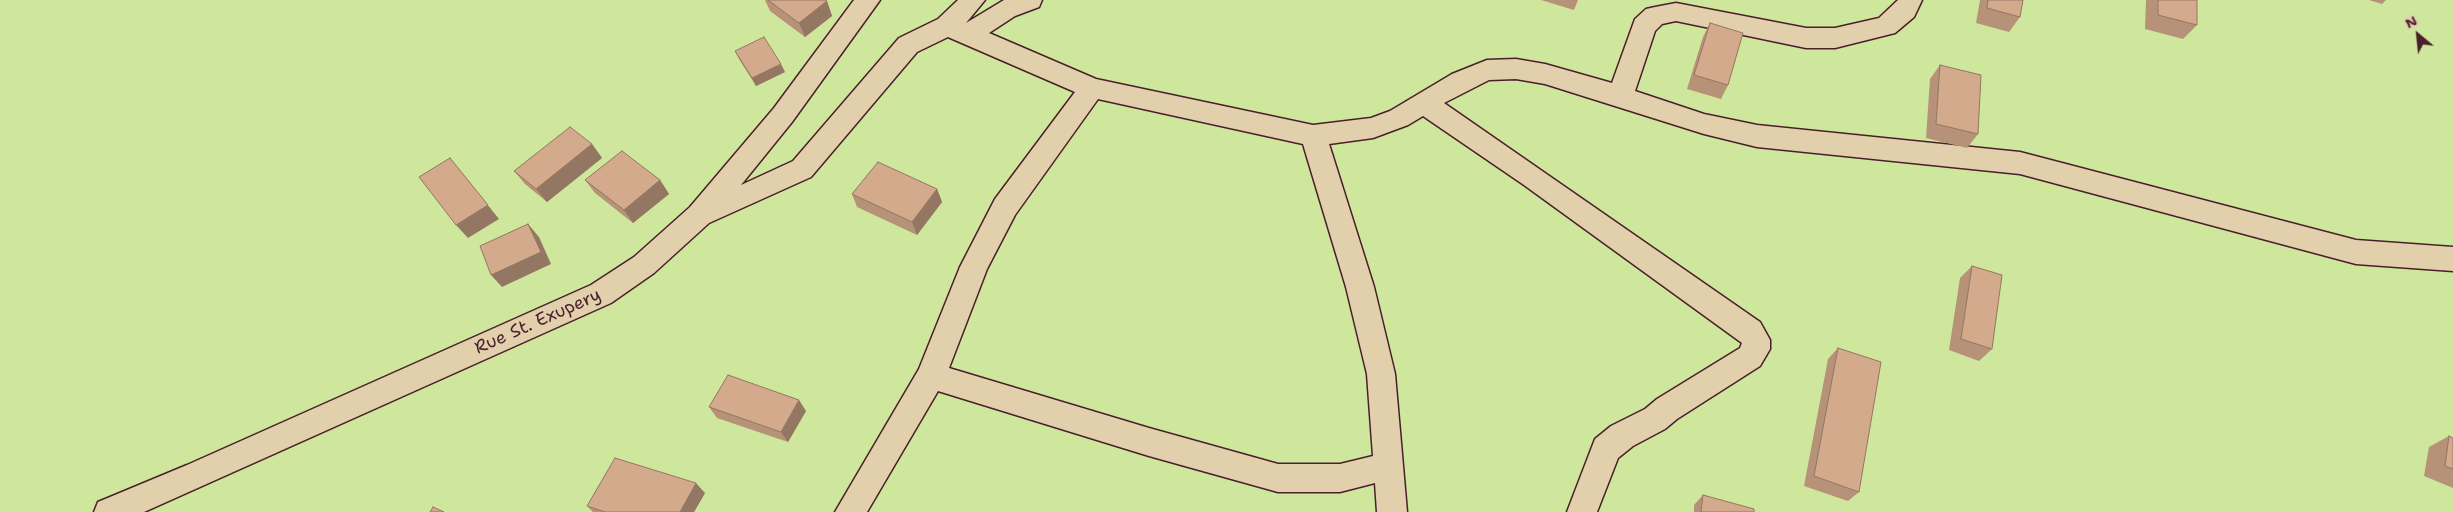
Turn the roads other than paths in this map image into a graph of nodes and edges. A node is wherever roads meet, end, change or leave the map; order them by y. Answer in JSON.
{"nodes":[{"id":1,"x":868,"y":0,"type":"edge"},
{"id":2,"x":973,"y":0,"type":"edge"},
{"id":3,"x":1030,"y":0,"type":"edge"},
{"id":4,"x":1910,"y":0,"type":"edge"},
{"id":5,"x":957,"y":30,"type":"junction"},
{"id":6,"x":1092,"y":88,"type":"junction"},
{"id":7,"x":1620,"y":96,"type":"junction"},
{"id":8,"x":1424,"y":103,"type":"junction"},
{"id":9,"x":1313,"y":136,"type":"junction"},
{"id":10,"x":700,"y":215,"type":"junction"},
{"id":11,"x":2453,"y":259,"type":"edge"},
{"id":12,"x":931,"y":376,"type":"junction"},
{"id":13,"x":1388,"y":466,"type":"junction"},
{"id":14,"x":109,"y":512,"type":"edge"},
{"id":15,"x":850,"y":512,"type":"edge"},
{"id":16,"x":1392,"y":512,"type":"edge"},
{"id":17,"x":1582,"y":512,"type":"edge"}],
"edges":[{"from":1,"to":10,"type":"street","name":"Rue St. Exupery"},
{"from":2,"to":5,"type":"street"},
{"from":3,"to":5,"type":"street"},
{"from":4,"to":7,"type":"street"},
{"from":5,"to":6,"type":"street"},
{"from":5,"to":10,"type":"street"},
{"from":6,"to":9,"type":"street"},
{"from":6,"to":12,"type":"street"},
{"from":7,"to":8,"type":"street"},
{"from":7,"to":11,"type":"street"},
{"from":8,"to":9,"type":"street"},
{"from":8,"to":17,"type":"street"},
{"from":9,"to":13,"type":"street"},
{"from":10,"to":14,"type":"street","name":"Rue St. Exupery"},
{"from":12,"to":13,"type":"street"},
{"from":12,"to":15,"type":"street"},
{"from":13,"to":16,"type":"street"}]}
